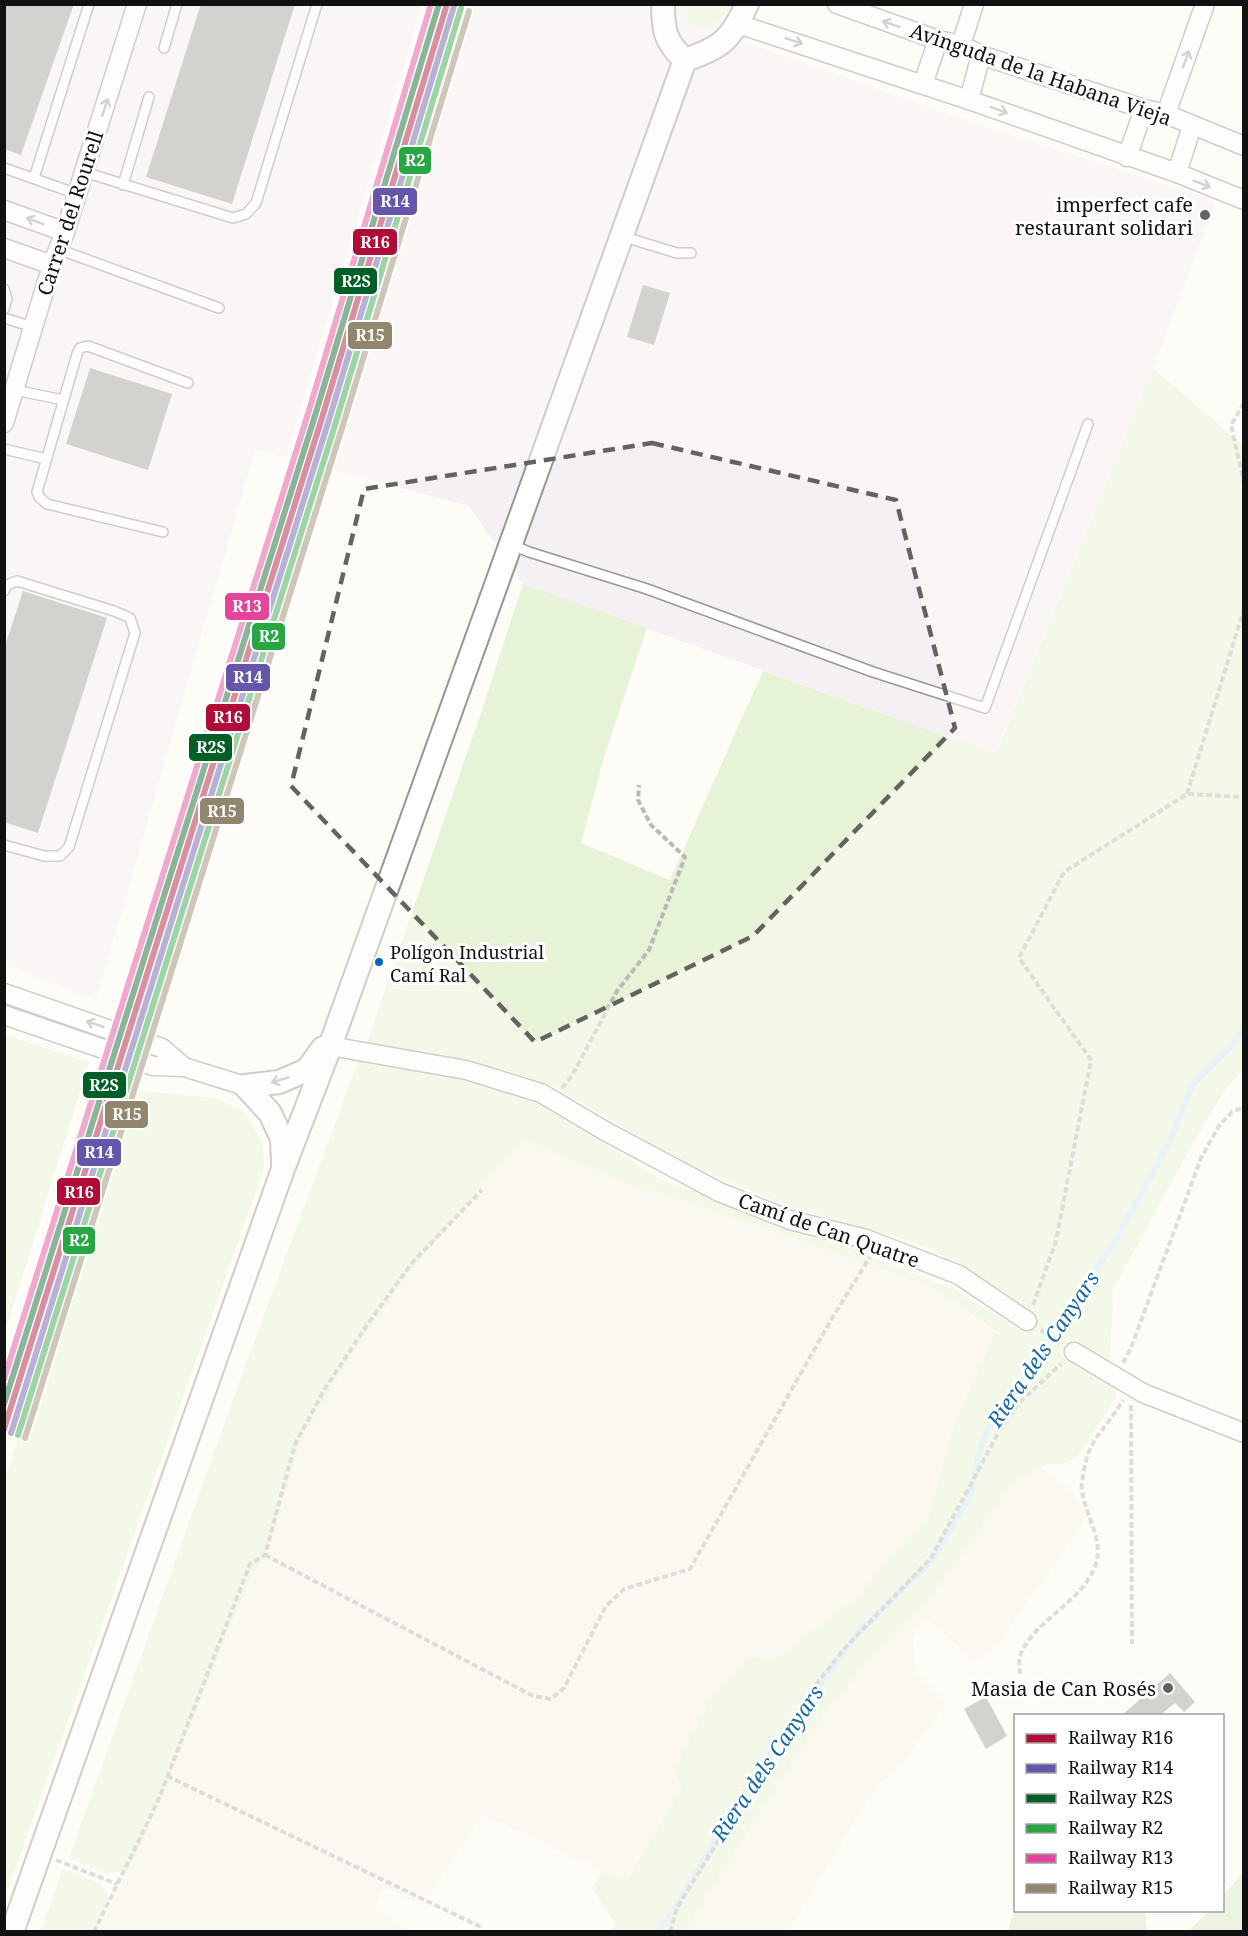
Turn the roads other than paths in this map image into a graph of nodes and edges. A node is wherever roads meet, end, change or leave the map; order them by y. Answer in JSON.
{"nodes":[{"id":1,"x":89,"y":4,"type":"edge"},
{"id":2,"x":137,"y":4,"type":"edge"},
{"id":3,"x":177,"y":4,"type":"edge"},
{"id":4,"x":317,"y":4,"type":"edge"},
{"id":5,"x":663,"y":4,"type":"edge"},
{"id":6,"x":837,"y":4,"type":"edge"},
{"id":7,"x":974,"y":4,"type":"edge"},
{"id":8,"x":1205,"y":4,"type":"edge"},
{"id":9,"x":743,"y":14,"type":"edge"},
{"id":10,"x":938,"y":40,"type":"junction"},
{"id":11,"x":960,"y":45,"type":"junction"},
{"id":12,"x":164,"y":48,"type":"dead end"},
{"id":13,"x":981,"y":55,"type":"junction"},
{"id":14,"x":684,"y":60,"type":"junction"},
{"id":15,"x":923,"y":84,"type":"junction"},
{"id":16,"x":149,"y":97,"type":"dead end"},
{"id":17,"x":969,"y":100,"type":"junction"},
{"id":18,"x":1144,"y":109,"type":"junction"},
{"id":19,"x":1166,"y":114,"type":"junction"},
{"id":20,"x":1192,"y":126,"type":"junction"},
{"id":21,"x":1244,"y":146,"type":"edge"},
{"id":22,"x":1127,"y":157,"type":"junction"},
{"id":23,"x":4,"y":168,"type":"edge"},
{"id":24,"x":84,"y":172,"type":"junction"},
{"id":25,"x":1177,"y":173,"type":"junction"},
{"id":26,"x":34,"y":178,"type":"junction"},
{"id":27,"x":123,"y":185,"type":"junction"},
{"id":28,"x":77,"y":194,"type":"junction"},
{"id":29,"x":1244,"y":200,"type":"edge"},
{"id":30,"x":4,"y":210,"type":"edge"},
{"id":31,"x":65,"y":232,"type":"junction"},
{"id":32,"x":621,"y":236,"type":"junction"},
{"id":33,"x":4,"y":249,"type":"edge"},
{"id":34,"x":691,"y":253,"type":"dead end"},
{"id":35,"x":55,"y":257,"type":"junction"},
{"id":36,"x":4,"y":289,"type":"edge"},
{"id":37,"x":219,"y":308,"type":"dead end"},
{"id":38,"x":4,"y":309,"type":"edge"},
{"id":39,"x":4,"y":318,"type":"edge"},
{"id":40,"x":33,"y":327,"type":"junction"},
{"id":41,"x":188,"y":383,"type":"dead end"},
{"id":42,"x":15,"y":390,"type":"junction"},
{"id":43,"x":63,"y":400,"type":"junction"},
{"id":44,"x":4,"y":423,"type":"edge"},
{"id":45,"x":1088,"y":424,"type":"dead end"},
{"id":46,"x":4,"y":449,"type":"edge"},
{"id":47,"x":46,"y":459,"type":"junction"},
{"id":48,"x":163,"y":532,"type":"dead end"},
{"id":49,"x":510,"y":544,"type":"junction"},
{"id":50,"x":4,"y":591,"type":"edge"},
{"id":51,"x":4,"y":845,"type":"edge"},
{"id":52,"x":4,"y":993,"type":"edge"},
{"id":53,"x":4,"y":1016,"type":"edge"},
{"id":54,"x":332,"y":1038,"type":"junction"},
{"id":55,"x":184,"y":1067,"type":"junction"},
{"id":56,"x":245,"y":1086,"type":"junction"},
{"id":57,"x":283,"y":1169,"type":"junction"},
{"id":58,"x":1027,"y":1321,"type":"road end"},
{"id":59,"x":1074,"y":1352,"type":"road end"},
{"id":60,"x":1244,"y":1433,"type":"edge"},
{"id":61,"x":12,"y":1932,"type":"edge"}],
"edges":[{"from":1,"to":26,"type":"lane"},
{"from":24,"to":2,"type":"street","name":"Carrer del Rourell","one_way":true},
{"from":3,"to":12,"type":"lane"},
{"from":4,"to":27,"type":"lane"},
{"from":5,"to":14,"type":"street"},
{"from":10,"to":6,"type":"street","name":"Avinguda de la Habana Vieja","one_way":true},
{"from":7,"to":11,"type":"street"},
{"from":19,"to":8,"type":"street","one_way":true},
{"from":9,"to":14,"type":"street"},
{"from":9,"to":15,"type":"street","one_way":true},
{"from":10,"to":11,"type":"street","name":"Avinguda de la Habana Vieja"},
{"from":10,"to":15,"type":"street"},
{"from":11,"to":13,"type":"street","name":"Avinguda de la Habana Vieja"},
{"from":13,"to":17,"type":"street"},
{"from":13,"to":18,"type":"street","name":"Avinguda de la Habana Vieja"},
{"from":14,"to":32,"type":"street"},
{"from":15,"to":17,"type":"street"},
{"from":16,"to":27,"type":"lane"},
{"from":17,"to":22,"type":"street","one_way":true},
{"from":18,"to":19,"type":"street","name":"Avinguda de la Habana Vieja"},
{"from":18,"to":22,"type":"street"},
{"from":19,"to":20,"type":"street","name":"Avinguda de la Habana Vieja"},
{"from":20,"to":21,"type":"street","name":"Avinguda de la Habana Vieja"},
{"from":20,"to":25,"type":"street"},
{"from":22,"to":25,"type":"street"},
{"from":23,"to":26,"type":"lane"},
{"from":24,"to":27,"type":"lane"},
{"from":24,"to":28,"type":"street","name":"Carrer del Rourell"},
{"from":25,"to":29,"type":"street","one_way":true},
{"from":26,"to":28,"type":"lane"},
{"from":28,"to":31,"type":"street","name":"Carrer del Rourell"},
{"from":31,"to":30,"type":"street","one_way":true},
{"from":31,"to":35,"type":"street","name":"Carrer del Rourell"},
{"from":32,"to":34,"type":"lane"},
{"from":32,"to":49,"type":"street"},
{"from":33,"to":35,"type":"street"},
{"from":35,"to":37,"type":"lane"},
{"from":35,"to":40,"type":"street","name":"Carrer del Rourell"},
{"from":36,"to":38,"type":"lane"},
{"from":39,"to":40,"type":"lane"},
{"from":40,"to":42,"type":"street","name":"Carrer del Rourell"},
{"from":41,"to":43,"type":"lane"},
{"from":42,"to":43,"type":"lane"},
{"from":42,"to":44,"type":"street","name":"Carrer del Rourell"},
{"from":43,"to":47,"type":"lane"},
{"from":45,"to":49,"type":"lane"},
{"from":46,"to":47,"type":"lane"},
{"from":47,"to":48,"type":"lane"},
{"from":49,"to":54,"type":"street"},
{"from":50,"to":51,"type":"lane"},
{"from":55,"to":52,"type":"street","one_way":true},
{"from":53,"to":55,"type":"street"},
{"from":54,"to":56,"type":"street","one_way":true},
{"from":54,"to":57,"type":"street"},
{"from":54,"to":58,"type":"street","name":"Camí de Can Quatre"},
{"from":55,"to":56,"type":"street"},
{"from":56,"to":57,"type":"street"},
{"from":57,"to":61,"type":"street"},
{"from":59,"to":60,"type":"street"}]}
